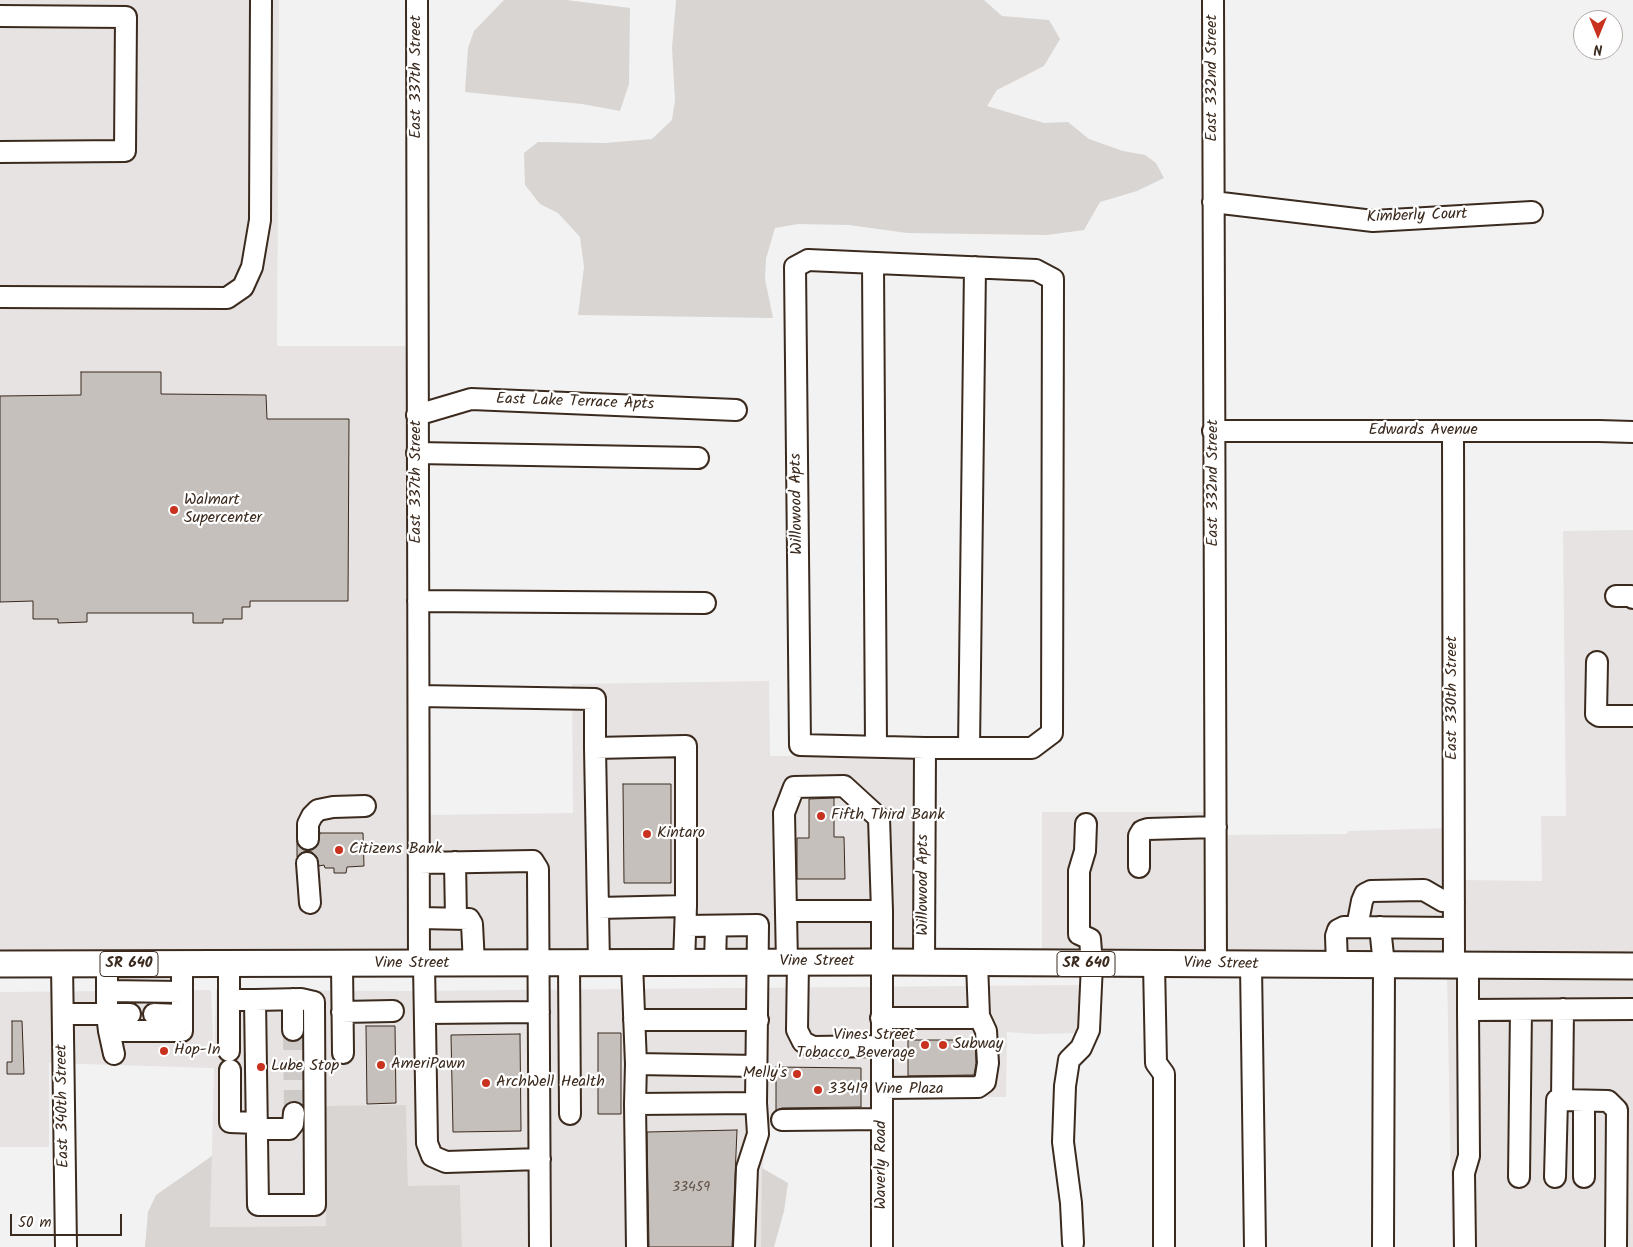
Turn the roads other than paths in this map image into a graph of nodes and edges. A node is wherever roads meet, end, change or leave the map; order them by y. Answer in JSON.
{"nodes":[{"id":1,"x":261,"y":0,"type":"edge"},
{"id":2,"x":416,"y":0,"type":"edge"},
{"id":3,"x":1214,"y":0,"type":"edge"},
{"id":4,"x":0,"y":16,"type":"edge"},
{"id":5,"x":0,"y":152,"type":"edge"},
{"id":6,"x":1213,"y":202,"type":"junction"},
{"id":7,"x":1532,"y":212,"type":"dead end"},
{"id":8,"x":873,"y":263,"type":"junction"},
{"id":9,"x":975,"y":267,"type":"junction"},
{"id":10,"x":0,"y":297,"type":"edge"},
{"id":11,"x":736,"y":410,"type":"dead end"},
{"id":12,"x":416,"y":415,"type":"junction"},
{"id":13,"x":1214,"y":431,"type":"junction"},
{"id":14,"x":1453,"y":431,"type":"junction"},
{"id":15,"x":1633,"y":432,"type":"edge"},
{"id":16,"x":417,"y":454,"type":"junction"},
{"id":17,"x":698,"y":458,"type":"dead end"},
{"id":18,"x":418,"y":601,"type":"junction"},
{"id":19,"x":705,"y":603,"type":"dead end"},
{"id":20,"x":1597,"y":662,"type":"dead end"},
{"id":21,"x":419,"y":696,"type":"junction"},
{"id":22,"x":1633,"y":716,"type":"edge"},
{"id":23,"x":876,"y":746,"type":"junction"},
{"id":24,"x":595,"y":748,"type":"junction"},
{"id":25,"x":925,"y":748,"type":"junction"},
{"id":26,"x":969,"y":748,"type":"junction"},
{"id":27,"x":365,"y":806,"type":"dead end"},
{"id":28,"x":1086,"y":824,"type":"dead end"},
{"id":29,"x":1216,"y":827,"type":"junction"},
{"id":30,"x":308,"y":839,"type":"dead end"},
{"id":31,"x":455,"y":862,"type":"junction"},
{"id":32,"x":307,"y":863,"type":"dead end"},
{"id":33,"x":419,"y":863,"type":"junction"},
{"id":34,"x":1139,"y":867,"type":"dead end"},
{"id":35,"x":1454,"y":902,"type":"junction"},
{"id":36,"x":310,"y":903,"type":"dead end"},
{"id":37,"x":598,"y":908,"type":"junction"},
{"id":38,"x":786,"y":911,"type":"junction"},
{"id":39,"x":882,"y":911,"type":"junction"},
{"id":40,"x":686,"y":916,"type":"junction"},
{"id":41,"x":419,"y":918,"type":"junction"},
{"id":42,"x":456,"y":918,"type":"junction"},
{"id":43,"x":716,"y":926,"type":"junction"},
{"id":44,"x":1357,"y":928,"type":"junction"},
{"id":45,"x":1380,"y":928,"type":"junction"},
{"id":46,"x":1454,"y":928,"type":"junction"},
{"id":47,"x":759,"y":962,"type":"junction"},
{"id":48,"x":792,"y":962,"type":"junction"},
{"id":49,"x":881,"y":962,"type":"junction"},
{"id":50,"x":924,"y":962,"type":"junction"},
{"id":51,"x":569,"y":963,"type":"junction"},
{"id":52,"x":632,"y":963,"type":"junction"},
{"id":53,"x":684,"y":963,"type":"junction"},
{"id":54,"x":715,"y":963,"type":"junction"},
{"id":55,"x":977,"y":963,"type":"junction"},
{"id":56,"x":0,"y":964,"type":"edge"},
{"id":57,"x":62,"y":964,"type":"junction"},
{"id":58,"x":107,"y":964,"type":"junction"},
{"id":59,"x":182,"y":964,"type":"junction"},
{"id":60,"x":229,"y":964,"type":"junction"},
{"id":61,"x":342,"y":964,"type":"junction"},
{"id":62,"x":422,"y":964,"type":"junction"},
{"id":63,"x":474,"y":964,"type":"junction"},
{"id":64,"x":539,"y":964,"type":"junction"},
{"id":65,"x":599,"y":964,"type":"junction"},
{"id":66,"x":1092,"y":964,"type":"junction"},
{"id":67,"x":1154,"y":964,"type":"junction"},
{"id":68,"x":1216,"y":965,"type":"junction"},
{"id":69,"x":1251,"y":965,"type":"junction"},
{"id":70,"x":1337,"y":965,"type":"junction"},
{"id":71,"x":1384,"y":965,"type":"junction"},
{"id":72,"x":1461,"y":966,"type":"junction"},
{"id":73,"x":1633,"y":966,"type":"edge"},
{"id":74,"x":107,"y":991,"type":"junction"},
{"id":75,"x":182,"y":992,"type":"junction"},
{"id":76,"x":293,"y":999,"type":"junction"},
{"id":77,"x":229,"y":1000,"type":"junction"},
{"id":78,"x":255,"y":1000,"type":"junction"},
{"id":79,"x":1563,"y":1009,"type":"junction"},
{"id":80,"x":1633,"y":1009,"type":"edge"},
{"id":81,"x":1468,"y":1010,"type":"junction"},
{"id":82,"x":1521,"y":1010,"type":"junction"},
{"id":83,"x":393,"y":1011,"type":"dead end"},
{"id":84,"x":342,"y":1012,"type":"junction"},
{"id":85,"x":539,"y":1012,"type":"junction"},
{"id":86,"x":425,"y":1013,"type":"junction"},
{"id":87,"x":63,"y":1014,"type":"junction"},
{"id":88,"x":130,"y":1014,"type":"dead end"},
{"id":89,"x":154,"y":1014,"type":"dead end"},
{"id":90,"x":182,"y":1015,"type":"junction"},
{"id":91,"x":978,"y":1016,"type":"junction"},
{"id":92,"x":881,"y":1018,"type":"junction"},
{"id":93,"x":634,"y":1020,"type":"junction"},
{"id":94,"x":758,"y":1020,"type":"junction"},
{"id":95,"x":108,"y":1023,"type":"junction"},
{"id":96,"x":294,"y":1030,"type":"tunnel mouth"},
{"id":97,"x":881,"y":1046,"type":"junction"},
{"id":98,"x":343,"y":1053,"type":"dead end"},
{"id":99,"x":114,"y":1054,"type":"dead end"},
{"id":100,"x":636,"y":1064,"type":"junction"},
{"id":101,"x":757,"y":1066,"type":"junction"},
{"id":102,"x":882,"y":1088,"type":"junction"},
{"id":103,"x":1562,"y":1100,"type":"junction"},
{"id":104,"x":1584,"y":1101,"type":"junction"},
{"id":105,"x":635,"y":1104,"type":"junction"},
{"id":106,"x":756,"y":1104,"type":"junction"},
{"id":107,"x":294,"y":1113,"type":"tunnel mouth"},
{"id":108,"x":570,"y":1114,"type":"dead end"},
{"id":109,"x":882,"y":1119,"type":"junction"},
{"id":110,"x":782,"y":1120,"type":"dead end"},
{"id":111,"x":257,"y":1126,"type":"junction"},
{"id":112,"x":540,"y":1159,"type":"junction"},
{"id":113,"x":1519,"y":1177,"type":"dead end"},
{"id":114,"x":1555,"y":1177,"type":"dead end"},
{"id":115,"x":1584,"y":1177,"type":"dead end"},
{"id":116,"x":1073,"y":1243,"type":"dead end"},
{"id":117,"x":66,"y":1247,"type":"edge"},
{"id":118,"x":540,"y":1247,"type":"edge"},
{"id":119,"x":637,"y":1247,"type":"edge"},
{"id":120,"x":744,"y":1247,"type":"edge"},
{"id":121,"x":882,"y":1247,"type":"edge"},
{"id":122,"x":1164,"y":1247,"type":"edge"},
{"id":123,"x":1255,"y":1247,"type":"edge"},
{"id":124,"x":1383,"y":1247,"type":"edge"},
{"id":125,"x":1465,"y":1247,"type":"edge"},
{"id":126,"x":1616,"y":1247,"type":"edge"}],
"edges":[{"from":1,"to":10,"type":"street"},
{"from":2,"to":12,"type":"street","name":"East 337th Street"},
{"from":3,"to":6,"type":"street","name":"East 332nd Street"},
{"from":4,"to":5,"type":"street"},
{"from":6,"to":7,"type":"street","name":"Kimberly Court"},
{"from":6,"to":13,"type":"street","name":"East 332nd Street"},
{"from":8,"to":9,"type":"street","name":"Willowood Apts"},
{"from":8,"to":23,"type":"street"},
{"from":8,"to":23,"type":"street","name":"Willowood Apts"},
{"from":9,"to":26,"type":"street"},
{"from":9,"to":26,"type":"street","name":"Willowood Apts"},
{"from":11,"to":12,"type":"street","name":"East Lake Terrace Apts"},
{"from":12,"to":16,"type":"street","name":"East 337th Street"},
{"from":13,"to":14,"type":"street","name":"Edwards Avenue"},
{"from":13,"to":29,"type":"street","name":"East 332nd Street"},
{"from":14,"to":15,"type":"street","name":"Edwards Avenue"},
{"from":14,"to":35,"type":"street","name":"East 330th Street"},
{"from":16,"to":17,"type":"street"},
{"from":16,"to":18,"type":"street","name":"East 337th Street"},
{"from":18,"to":19,"type":"street"},
{"from":18,"to":21,"type":"street","name":"East 337th Street"},
{"from":20,"to":22,"type":"street"},
{"from":21,"to":24,"type":"street"},
{"from":21,"to":33,"type":"street","name":"East 337th Street"},
{"from":23,"to":25,"type":"street","name":"Willowood Apts"},
{"from":24,"to":37,"type":"street"},
{"from":24,"to":40,"type":"street"},
{"from":25,"to":26,"type":"street","name":"Willowood Apts"},
{"from":25,"to":50,"type":"street","name":"Willowood Apts"},
{"from":27,"to":30,"type":"street"},
{"from":28,"to":66,"type":"street"},
{"from":29,"to":34,"type":"street"},
{"from":29,"to":68,"type":"street","name":"East 332nd Street"},
{"from":31,"to":33,"type":"street"},
{"from":31,"to":42,"type":"street"},
{"from":31,"to":64,"type":"street"},
{"from":32,"to":36,"type":"street"},
{"from":33,"to":41,"type":"street","name":"East 337th Street"},
{"from":35,"to":44,"type":"street"},
{"from":35,"to":46,"type":"street","name":"East 330th Street"},
{"from":37,"to":40,"type":"street"},
{"from":37,"to":65,"type":"street"},
{"from":38,"to":39,"type":"street"},
{"from":38,"to":39,"type":"street","name":"Waverly Road"},
{"from":38,"to":48,"type":"street"},
{"from":39,"to":49,"type":"street","name":"Waverly Road"},
{"from":40,"to":43,"type":"street"},
{"from":40,"to":53,"type":"street"},
{"from":41,"to":42,"type":"street"},
{"from":41,"to":62,"type":"street","name":"East 337th Street"},
{"from":42,"to":63,"type":"street"},
{"from":43,"to":47,"type":"street"},
{"from":43,"to":54,"type":"street"},
{"from":44,"to":45,"type":"street"},
{"from":44,"to":70,"type":"street"},
{"from":45,"to":46,"type":"street"},
{"from":45,"to":71,"type":"street"},
{"from":46,"to":72,"type":"street","name":"East 330th Street"},
{"from":47,"to":48,"type":"main road","name":"Vine Street","number":"SR 640"},
{"from":47,"to":54,"type":"main road","name":"Vine Street","number":"SR 640"},
{"from":47,"to":94,"type":"street"},
{"from":48,"to":49,"type":"main road","name":"Vine Street","number":"SR 640"},
{"from":48,"to":97,"type":"street"},
{"from":49,"to":50,"type":"main road","name":"Vine Street","number":"SR 640"},
{"from":49,"to":92,"type":"street","name":"Waverly Road"},
{"from":50,"to":55,"type":"main road","name":"Vine Street","number":"SR 640"},
{"from":51,"to":64,"type":"main road","name":"Vine Street","number":"SR 640"},
{"from":51,"to":65,"type":"main road","name":"Vine Street","number":"SR 640"},
{"from":51,"to":108,"type":"street"},
{"from":52,"to":53,"type":"main road","name":"Vine Street","number":"SR 640"},
{"from":52,"to":65,"type":"main road","name":"Vine Street","number":"SR 640"},
{"from":52,"to":93,"type":"street"},
{"from":53,"to":54,"type":"main road","name":"Vine Street","number":"SR 640"},
{"from":55,"to":66,"type":"main road","name":"Vine Street","number":"SR 640"},
{"from":55,"to":91,"type":"street"},
{"from":56,"to":57,"type":"main road","name":"Vine Street","number":"SR 640"},
{"from":57,"to":58,"type":"main road","name":"Vine Street","number":"SR 640"},
{"from":57,"to":87,"type":"street","name":"East 340th Street"},
{"from":58,"to":59,"type":"main road","name":"Vine Street","number":"SR 640"},
{"from":58,"to":74,"type":"street"},
{"from":59,"to":60,"type":"main road","name":"Vine Street","number":"SR 640"},
{"from":59,"to":75,"type":"street"},
{"from":60,"to":61,"type":"main road","name":"Vine Street","number":"SR 640"},
{"from":60,"to":77,"type":"street"},
{"from":61,"to":62,"type":"main road","name":"Vine Street","number":"SR 640"},
{"from":61,"to":84,"type":"street"},
{"from":62,"to":63,"type":"main road","name":"Vine Street","number":"SR 640"},
{"from":62,"to":86,"type":"street","name":"East 337th Street"},
{"from":63,"to":64,"type":"main road","name":"Vine Street","number":"SR 640"},
{"from":64,"to":85,"type":"street"},
{"from":66,"to":67,"type":"main road","name":"Vine Street","number":"SR 640"},
{"from":66,"to":116,"type":"street"},
{"from":67,"to":68,"type":"main road","name":"Vine Street","number":"SR 640"},
{"from":67,"to":122,"type":"street"},
{"from":68,"to":69,"type":"main road","name":"Vine Street","number":"SR 640"},
{"from":69,"to":70,"type":"main road","name":"Vine Street","number":"SR 640"},
{"from":69,"to":123,"type":"street"},
{"from":70,"to":71,"type":"main road","name":"Vine Street","number":"SR 640"},
{"from":71,"to":72,"type":"main road","name":"Vine Street","number":"SR 640"},
{"from":71,"to":124,"type":"street"},
{"from":72,"to":73,"type":"main road","name":"Vine Street","number":"SR 640"},
{"from":72,"to":81,"type":"street","name":"East 330th Street"},
{"from":74,"to":75,"type":"street"},
{"from":74,"to":95,"type":"street"},
{"from":75,"to":90,"type":"street"},
{"from":76,"to":78,"type":"street"},
{"from":76,"to":96,"type":"street"},
{"from":76,"to":111,"type":"street"},
{"from":77,"to":78,"type":"street"},
{"from":77,"to":111,"type":"street"},
{"from":78,"to":111,"type":"street"},
{"from":79,"to":80,"type":"street"},
{"from":79,"to":82,"type":"street"},
{"from":79,"to":103,"type":"street"},
{"from":81,"to":82,"type":"street"},
{"from":81,"to":125,"type":"street","name":"East 330th Street"},
{"from":82,"to":113,"type":"street"},
{"from":83,"to":84,"type":"street"},
{"from":84,"to":98,"type":"street"},
{"from":85,"to":86,"type":"street"},
{"from":85,"to":112,"type":"street"},
{"from":86,"to":112,"type":"street","name":"East 337th Street"},
{"from":87,"to":95,"type":"street"},
{"from":87,"to":117,"type":"street","name":"East 340th Street"},
{"from":88,"to":95,"type":"street"},
{"from":89,"to":90,"type":"street"},
{"from":90,"to":95,"type":"street"},
{"from":91,"to":92,"type":"street"},
{"from":91,"to":102,"type":"street"},
{"from":92,"to":97,"type":"street","name":"Waverly Road"},
{"from":93,"to":94,"type":"street"},
{"from":93,"to":100,"type":"street"},
{"from":94,"to":101,"type":"street"},
{"from":95,"to":99,"type":"street"},
{"from":97,"to":102,"type":"street","name":"Waverly Road"},
{"from":100,"to":101,"type":"street"},
{"from":100,"to":105,"type":"street"},
{"from":101,"to":106,"type":"street"},
{"from":102,"to":109,"type":"street","name":"Waverly Road"},
{"from":103,"to":104,"type":"street"},
{"from":103,"to":114,"type":"street"},
{"from":104,"to":115,"type":"street"},
{"from":104,"to":126,"type":"street"},
{"from":105,"to":106,"type":"street"},
{"from":105,"to":119,"type":"street"},
{"from":106,"to":120,"type":"street"},
{"from":107,"to":111,"type":"street"},
{"from":109,"to":110,"type":"street"},
{"from":109,"to":121,"type":"street","name":"Waverly Road"},
{"from":112,"to":118,"type":"street"}]}
